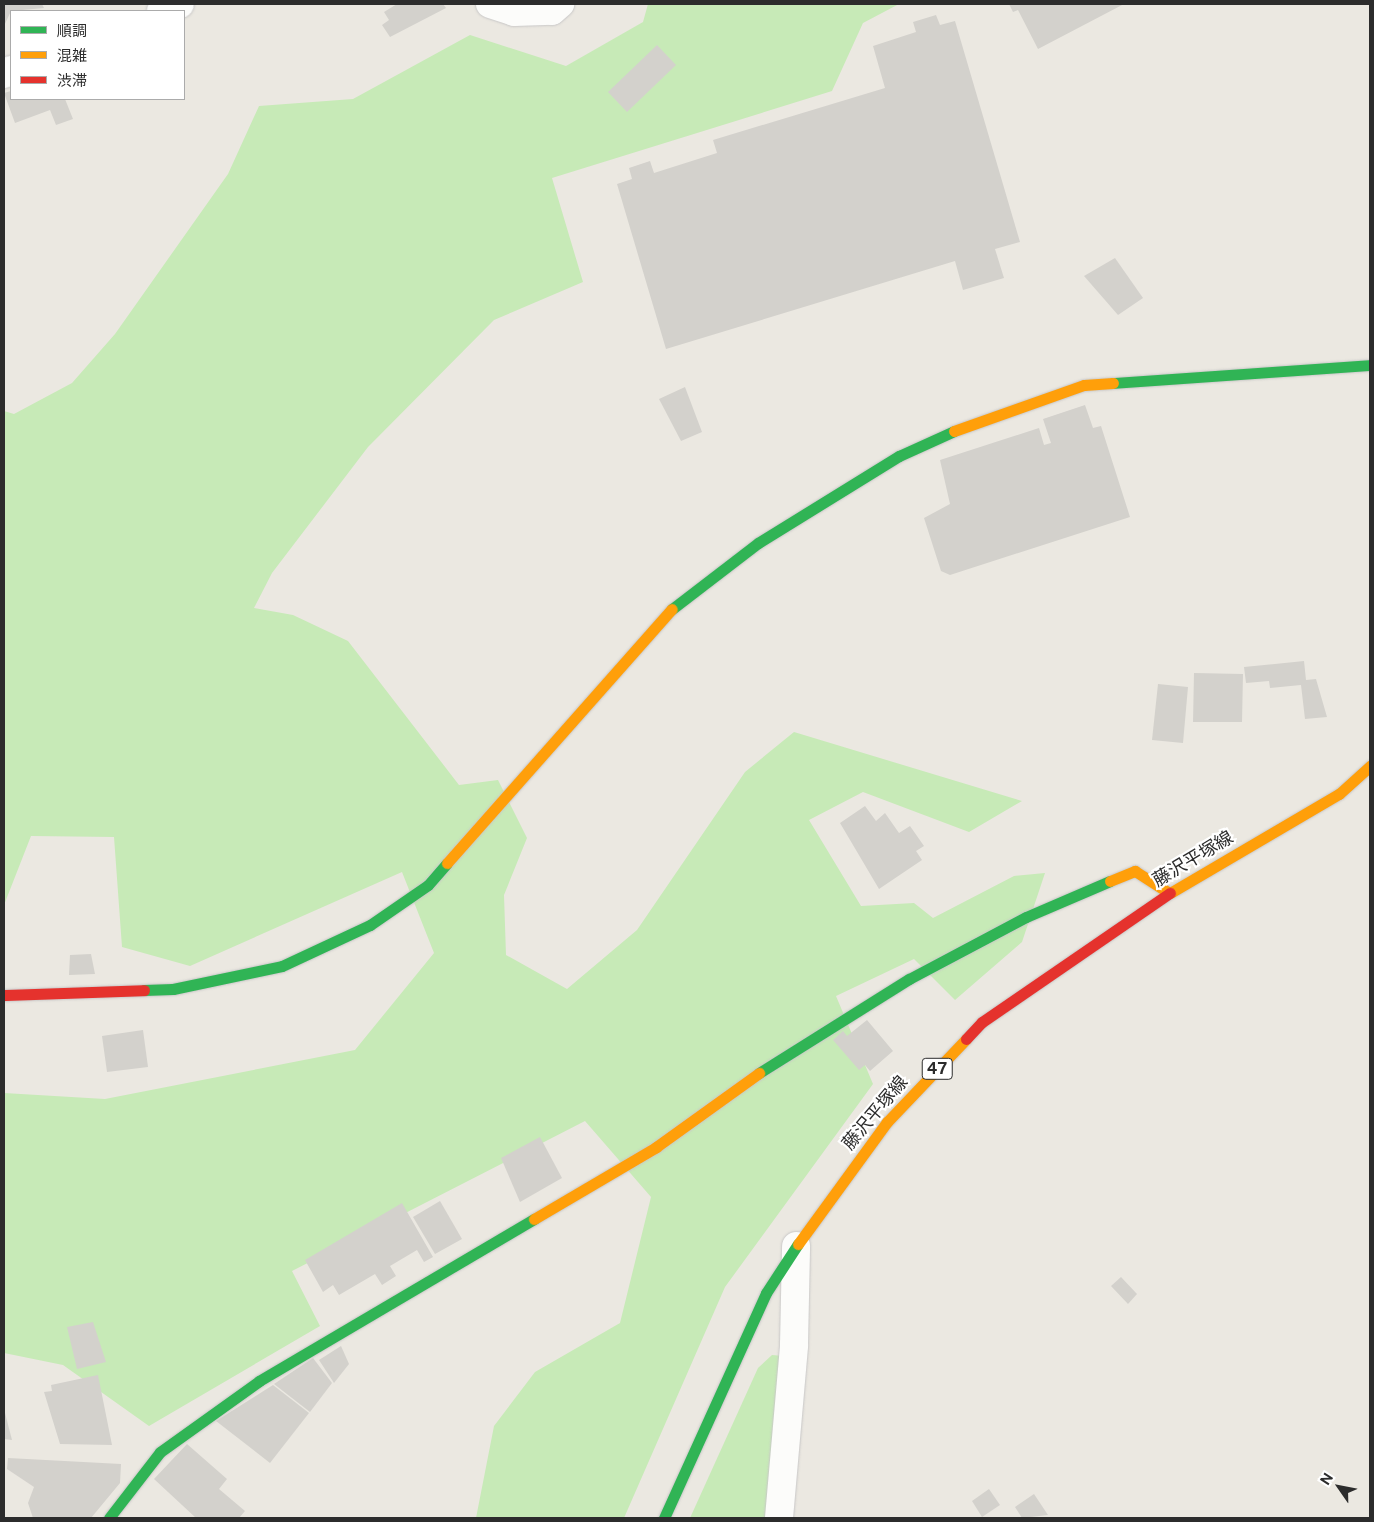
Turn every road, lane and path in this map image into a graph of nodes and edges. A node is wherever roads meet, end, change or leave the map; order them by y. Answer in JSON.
{"nodes":[{"id":1,"x":180,"y":4,"type":"edge"},
{"id":2,"x":490,"y":4,"type":"edge"},
{"id":3,"x":560,"y":4,"type":"edge"},
{"id":4,"x":164,"y":10,"type":"edge"},
{"id":5,"x":1370,"y":365,"type":"edge"},
{"id":6,"x":1370,"y":766,"type":"edge"},
{"id":7,"x":1169,"y":892,"type":"junction"},
{"id":8,"x":4,"y":995,"type":"edge"},
{"id":9,"x":796,"y":1246,"type":"junction"},
{"id":10,"x":109,"y":1518,"type":"edge"},
{"id":11,"x":664,"y":1518,"type":"edge"},
{"id":12,"x":779,"y":1518,"type":"edge"}],
"edges":[{"from":1,"to":4,"type":"street"},
{"from":2,"to":3,"type":"street"},
{"from":5,"to":8,"type":"street"},
{"from":6,"to":7,"type":"street","name":"藤沢平塚線","number":"47"},
{"from":7,"to":9,"type":"street","name":"藤沢平塚線","number":"47"},
{"from":7,"to":10,"type":"street"},
{"from":9,"to":11,"type":"street","name":"藤沢平塚線","number":"47"},
{"from":9,"to":12,"type":"street"}]}
